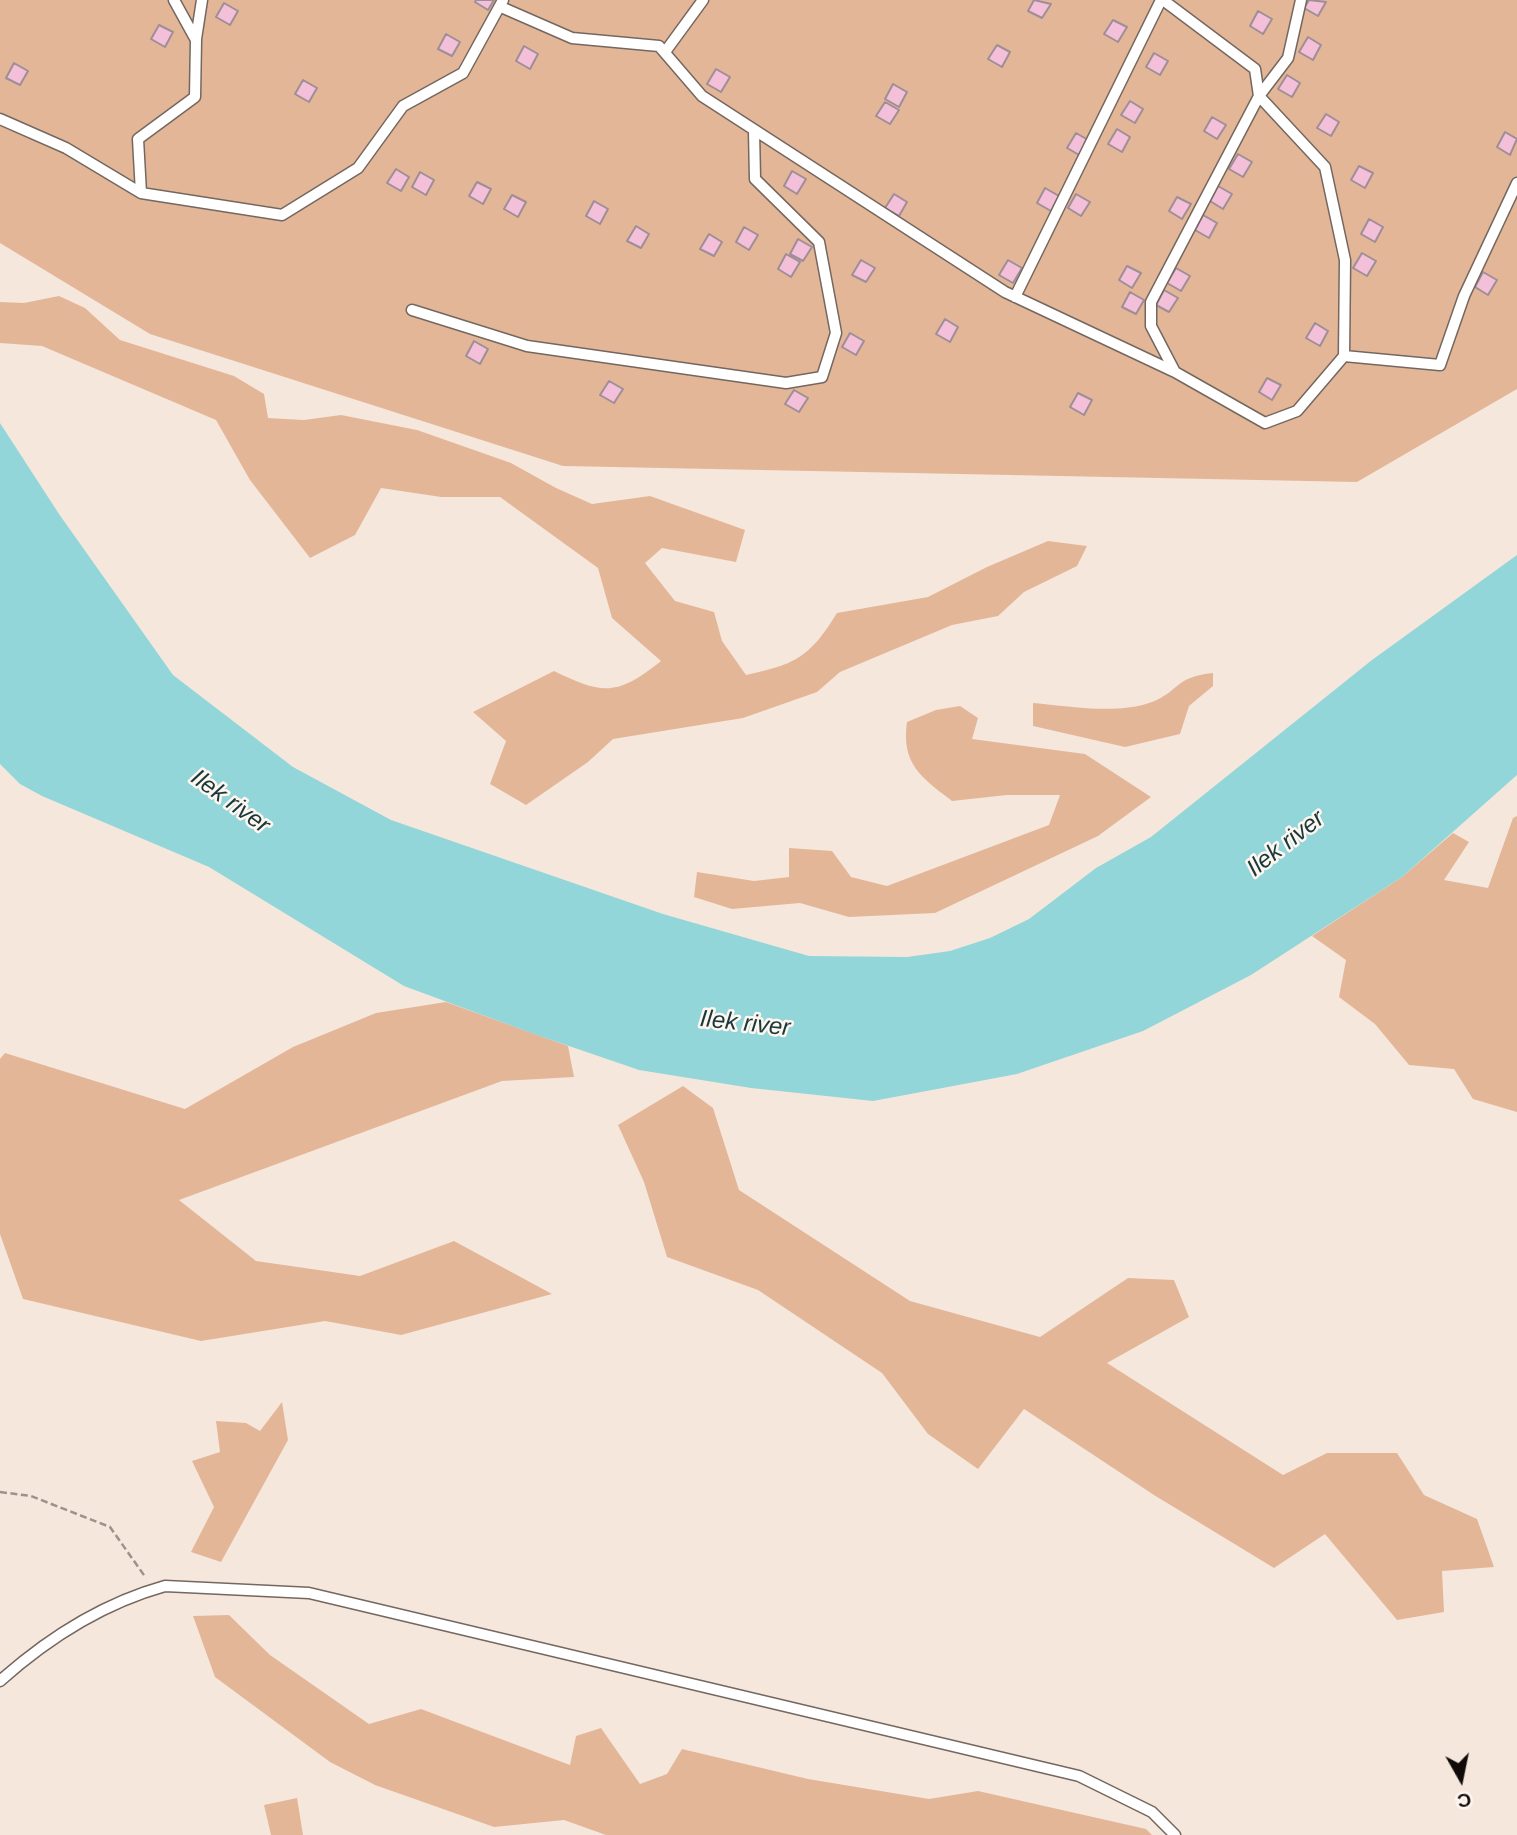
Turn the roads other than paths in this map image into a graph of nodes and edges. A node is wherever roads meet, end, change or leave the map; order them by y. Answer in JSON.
{"nodes":[{"id":1,"x":174,"y":0,"type":"edge"},
{"id":2,"x":202,"y":0,"type":"edge"},
{"id":3,"x":703,"y":0,"type":"edge"},
{"id":4,"x":1162,"y":0,"type":"edge"},
{"id":5,"x":1301,"y":0,"type":"edge"},
{"id":6,"x":502,"y":3,"type":"edge"},
{"id":7,"x":196,"y":40,"type":"junction"},
{"id":8,"x":664,"y":52,"type":"junction"},
{"id":9,"x":1259,"y":96,"type":"junction"},
{"id":10,"x":0,"y":119,"type":"edge"},
{"id":11,"x":754,"y":131,"type":"junction"},
{"id":12,"x":1517,"y":183,"type":"edge"},
{"id":13,"x":141,"y":193,"type":"junction"},
{"id":14,"x":1015,"y":298,"type":"junction"},
{"id":15,"x":412,"y":310,"type":"dead end"},
{"id":16,"x":1344,"y":356,"type":"junction"},
{"id":17,"x":1175,"y":372,"type":"junction"},
{"id":18,"x":0,"y":1681,"type":"edge"},
{"id":19,"x":1175,"y":1835,"type":"edge"}],
"edges":[{"from":1,"to":7,"type":"lane"},
{"from":2,"to":7,"type":"lane"},
{"from":3,"to":8,"type":"lane"},
{"from":4,"to":9,"type":"lane"},
{"from":4,"to":14,"type":"lane"},
{"from":5,"to":9,"type":"lane"},
{"from":6,"to":8,"type":"lane"},
{"from":6,"to":13,"type":"lane"},
{"from":7,"to":13,"type":"lane"},
{"from":8,"to":11,"type":"lane"},
{"from":9,"to":16,"type":"lane"},
{"from":9,"to":17,"type":"lane"},
{"from":10,"to":13,"type":"lane"},
{"from":11,"to":14,"type":"lane"},
{"from":11,"to":15,"type":"lane"},
{"from":12,"to":16,"type":"lane"},
{"from":14,"to":17,"type":"lane"},
{"from":16,"to":17,"type":"lane"},
{"from":18,"to":19,"type":"lane"}]}
